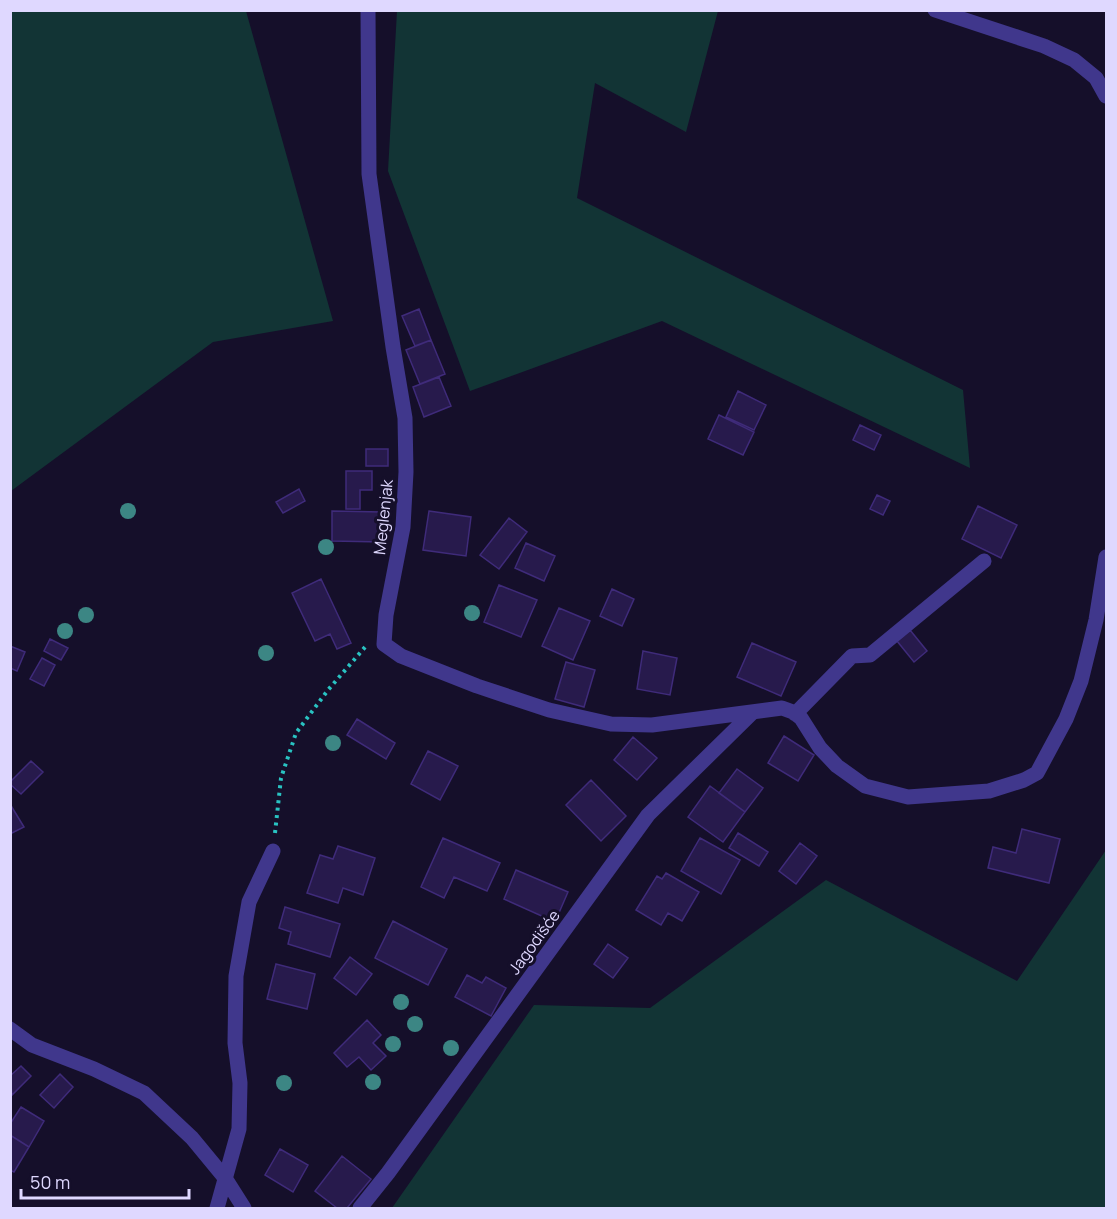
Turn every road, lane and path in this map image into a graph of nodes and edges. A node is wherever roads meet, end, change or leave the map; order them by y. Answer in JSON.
{"nodes":[{"id":1,"x":368,"y":10,"type":"edge"},
{"id":2,"x":934,"y":10,"type":"edge"},
{"id":3,"x":1107,"y":96,"type":"edge"},
{"id":4,"x":1107,"y":557,"type":"edge"},
{"id":5,"x":984,"y":561,"type":"dead end"},
{"id":6,"x":384,"y":644,"type":"junction"},
{"id":7,"x":753,"y":712,"type":"junction"},
{"id":8,"x":795,"y":714,"type":"junction"},
{"id":9,"x":273,"y":851,"type":"joint"},
{"id":10,"x":10,"y":1029,"type":"edge"},
{"id":11,"x":225,"y":1178,"type":"junction"},
{"id":12,"x":217,"y":1209,"type":"edge"},
{"id":13,"x":244,"y":1209,"type":"edge"},
{"id":14,"x":360,"y":1209,"type":"edge"}],
"edges":[{"from":1,"to":6,"type":"street","name":"Meglenjak"},
{"from":2,"to":3,"type":"street"},
{"from":4,"to":8,"type":"street"},
{"from":5,"to":8,"type":"street"},
{"from":6,"to":7,"type":"street"},
{"from":6,"to":9,"type":"path"},
{"from":7,"to":8,"type":"street"},
{"from":7,"to":14,"type":"street","name":"Jagodišće"},
{"from":9,"to":11,"type":"street"},
{"from":10,"to":11,"type":"street"},
{"from":11,"to":12,"type":"street"},
{"from":11,"to":13,"type":"street"}]}
